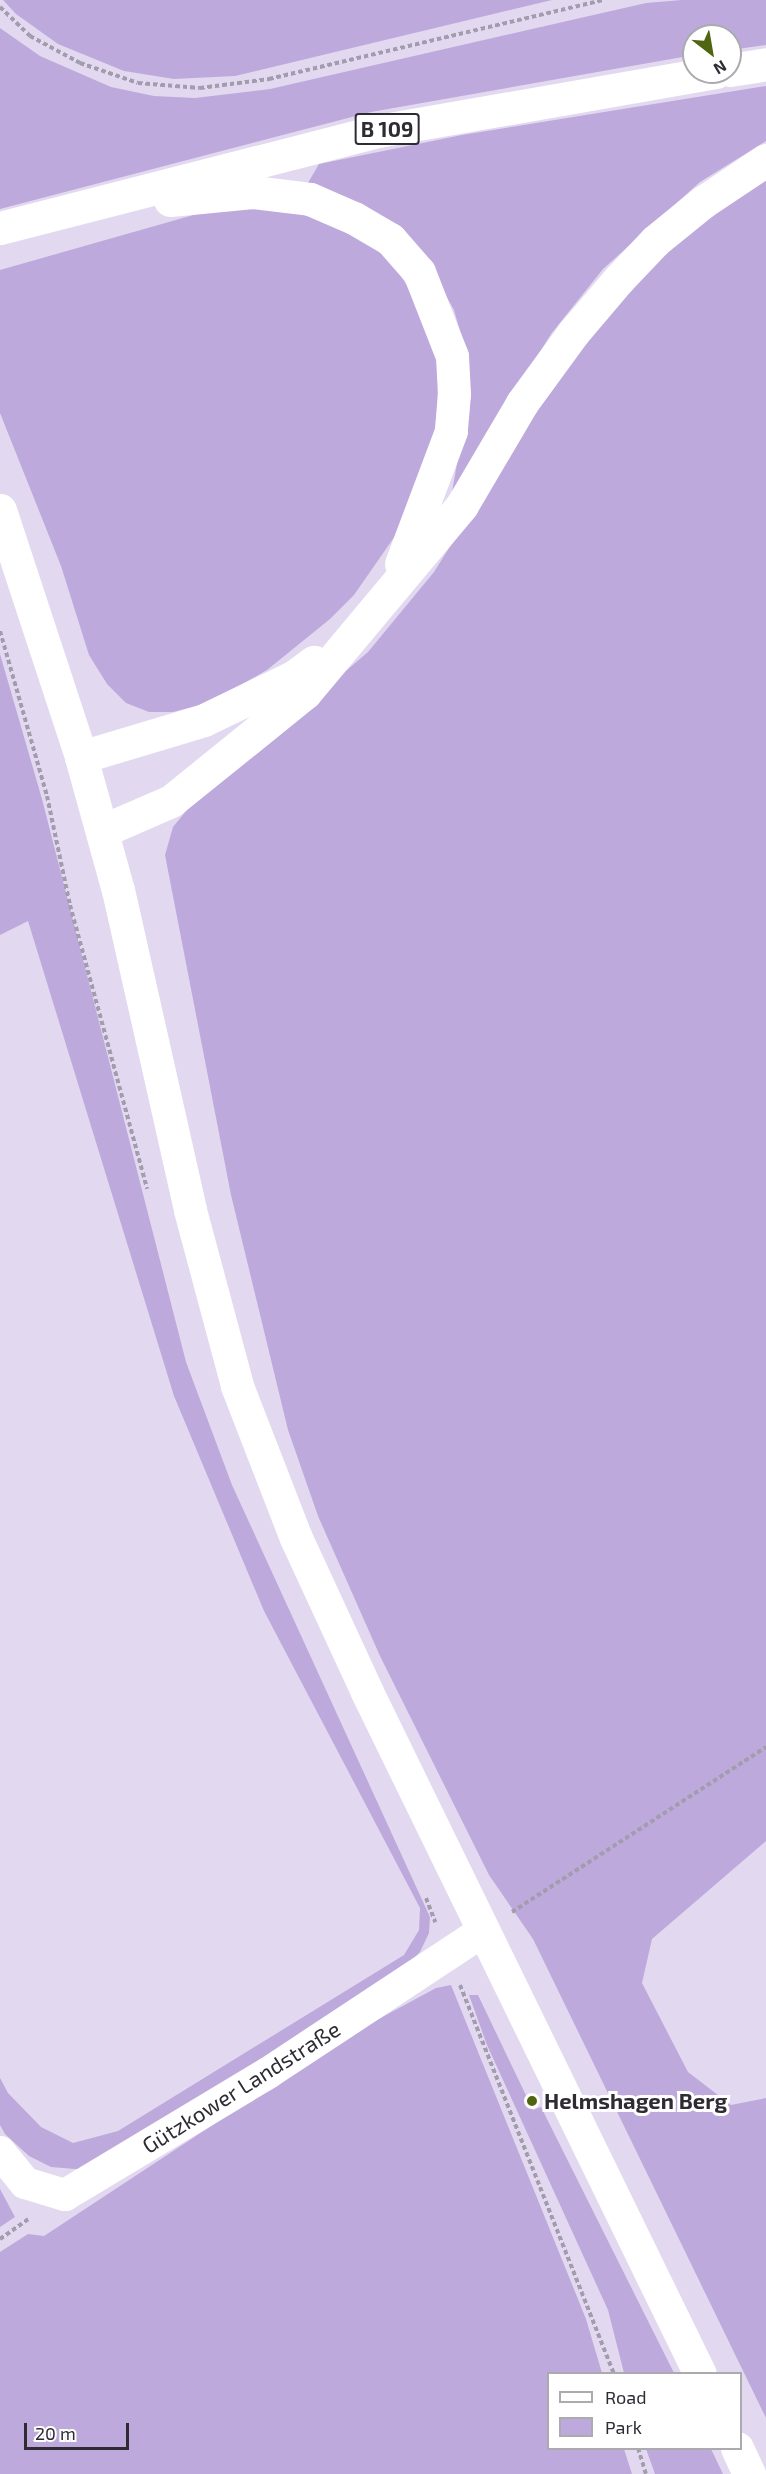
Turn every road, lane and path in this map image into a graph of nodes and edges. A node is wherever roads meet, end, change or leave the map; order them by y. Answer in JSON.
{"nodes":[{"id":1,"x":602,"y":0,"type":"edge"},
{"id":2,"x":0,"y":7,"type":"edge"},
{"id":3,"x":766,"y":64,"type":"edge"},
{"id":4,"x":742,"y":68,"type":"edge"},
{"id":5,"x":682,"y":78,"type":"edge"},
{"id":6,"x":766,"y":160,"type":"edge"},
{"id":7,"x":64,"y":209,"type":"junction"},
{"id":8,"x":0,"y":228,"type":"edge"},
{"id":9,"x":0,"y":510,"type":"edge"},
{"id":10,"x":388,"y":592,"type":"junction"},
{"id":11,"x":354,"y":632,"type":"junction"},
{"id":12,"x":81,"y":757,"type":"junction"},
{"id":13,"x":102,"y":831,"type":"junction"},
{"id":14,"x":766,"y":1747,"type":"edge"},
{"id":15,"x":422,"y":1887,"type":"dead end"},
{"id":16,"x":483,"y":1931,"type":"junction"},
{"id":17,"x":448,"y":1954,"type":"junction"},
{"id":18,"x":0,"y":2152,"type":"edge"},
{"id":19,"x":614,"y":2372,"type":"edge"},
{"id":20,"x":700,"y":2372,"type":"edge"},
{"id":21,"x":639,"y":2450,"type":"edge"},
{"id":22,"x":738,"y":2450,"type":"edge"},
{"id":23,"x":646,"y":2474,"type":"edge"},
{"id":24,"x":749,"y":2474,"type":"edge"}],
"edges":[{"from":1,"to":2,"type":"path"},
{"from":3,"to":4,"type":"main road"},
{"from":5,"to":7,"type":"main road","number":"B 109"},
{"from":6,"to":10,"type":"main road"},
{"from":7,"to":8,"type":"main road","number":"B 109"},
{"from":7,"to":10,"type":"main road"},
{"from":9,"to":12,"type":"main road"},
{"from":10,"to":11,"type":"main road"},
{"from":11,"to":12,"type":"main road"},
{"from":11,"to":13,"type":"main road"},
{"from":12,"to":13,"type":"main road"},
{"from":13,"to":16,"type":"main road"},
{"from":14,"to":16,"type":"path"},
{"from":15,"to":17,"type":"path"},
{"from":16,"to":17,"type":"street","name":"Gützkower Landstraße"},
{"from":16,"to":20,"type":"main road"},
{"from":17,"to":18,"type":"street","name":"Gützkower Landstraße"},
{"from":17,"to":19,"type":"path"},
{"from":21,"to":23,"type":"path"},
{"from":22,"to":24,"type":"main road"}]}
